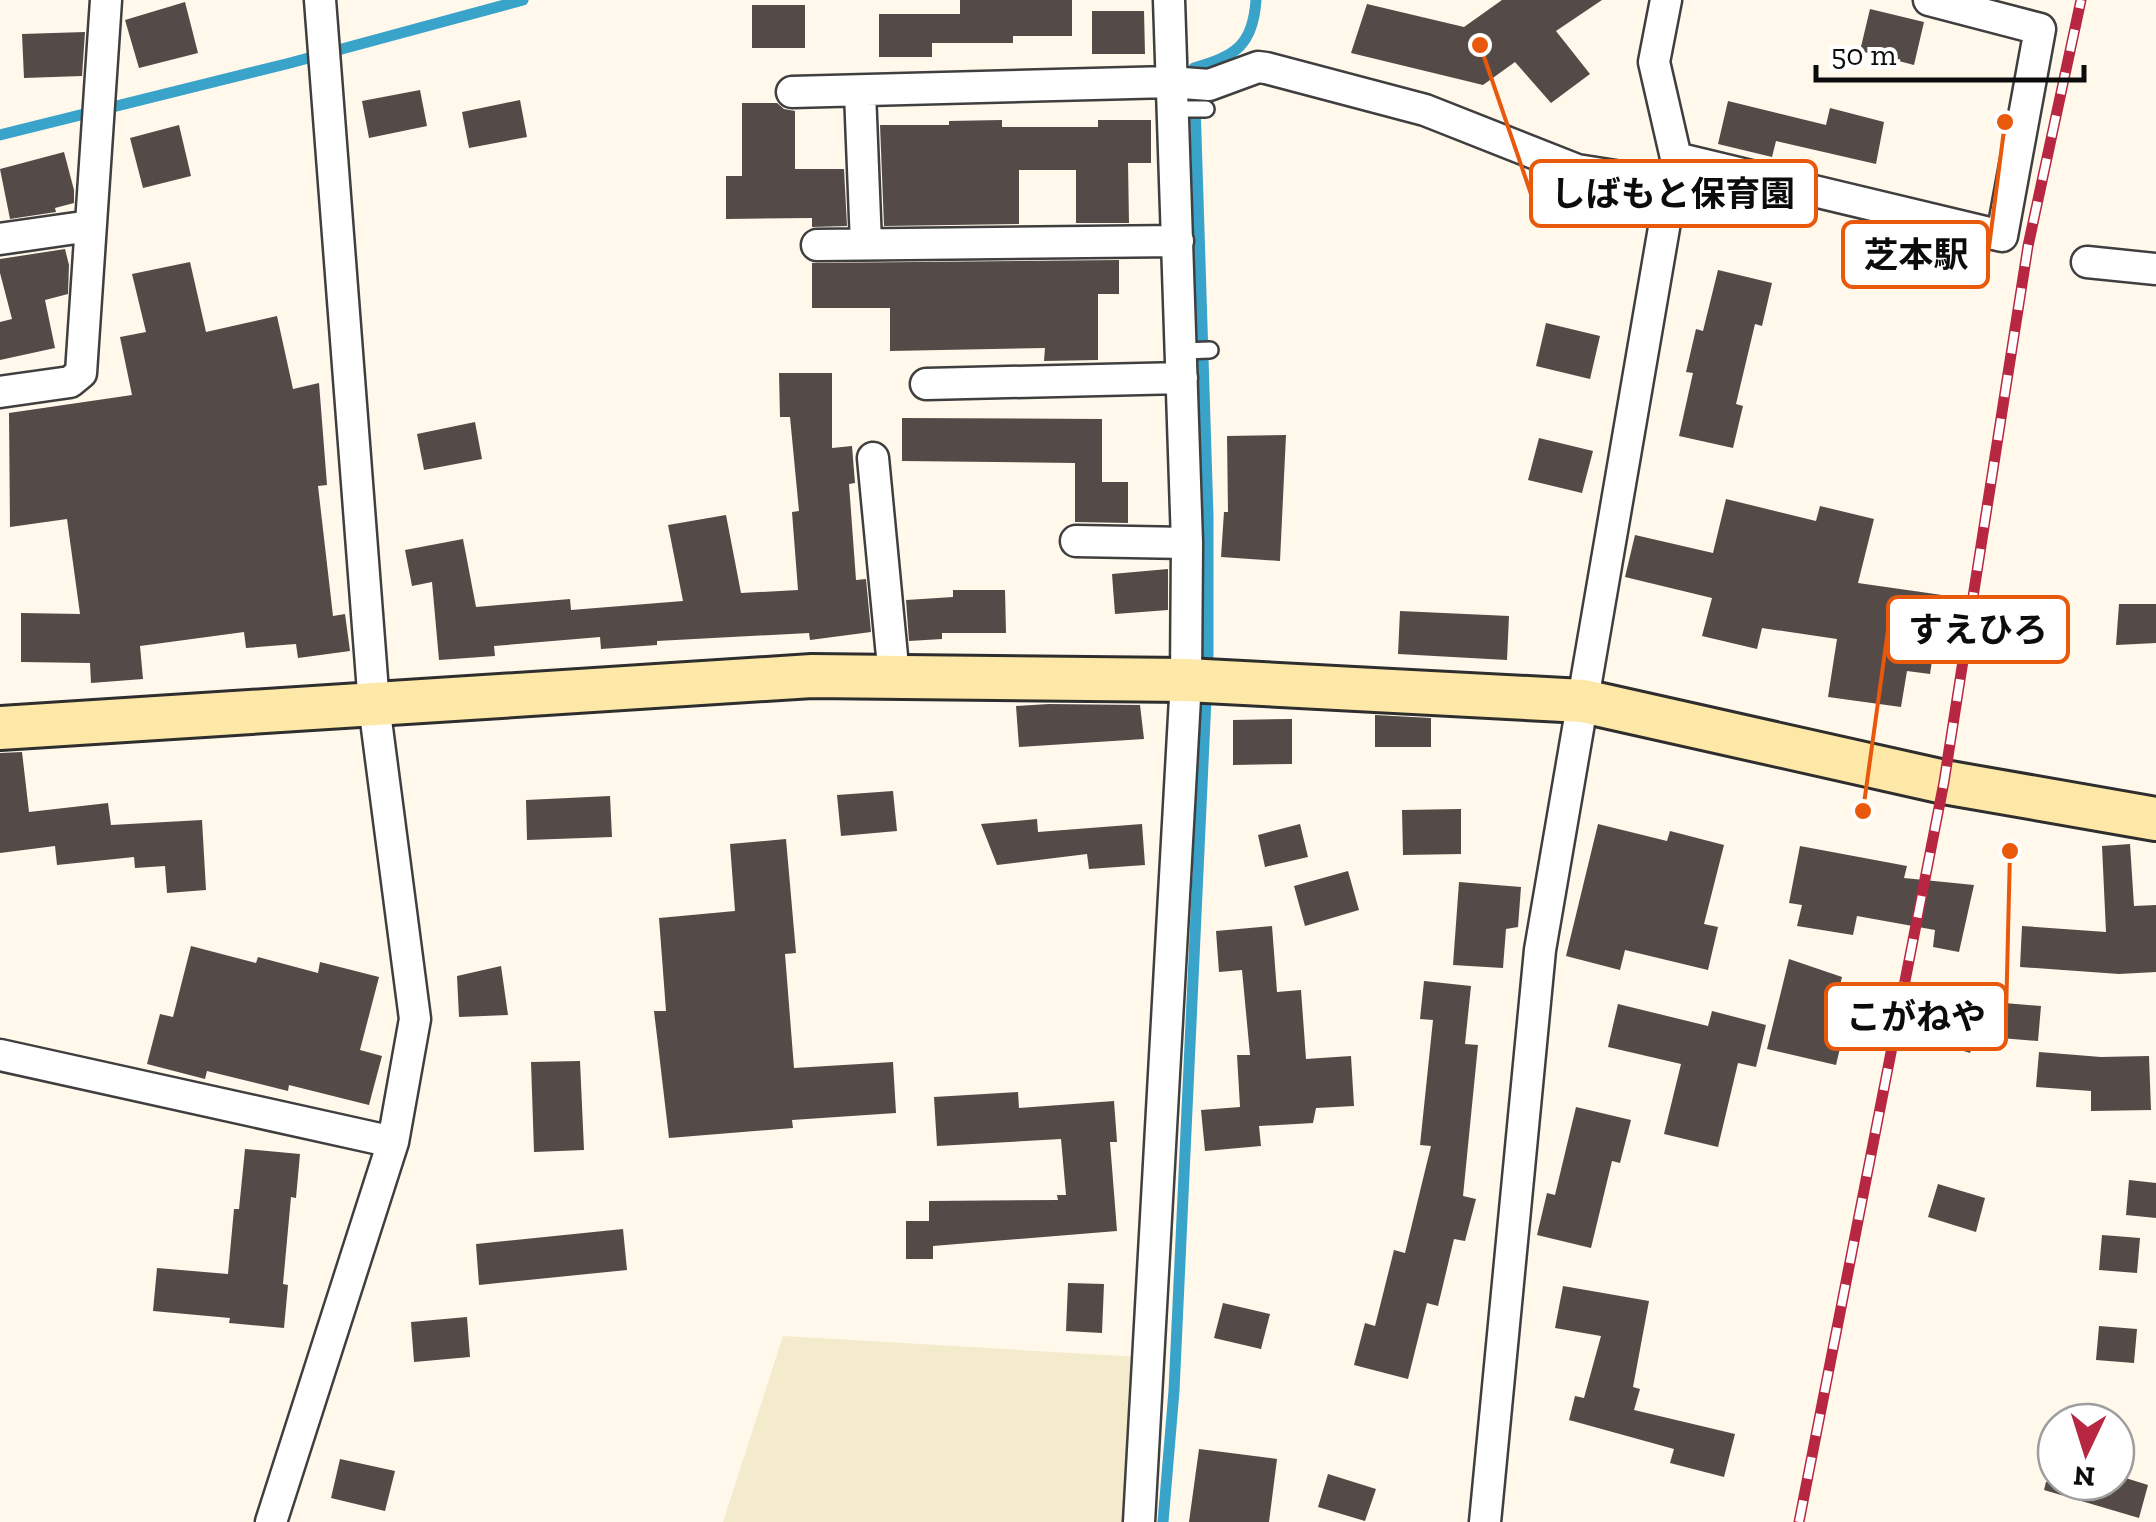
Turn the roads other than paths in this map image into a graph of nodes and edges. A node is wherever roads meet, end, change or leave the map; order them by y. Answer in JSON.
{"nodes":[{"id":1,"x":106,"y":0,"type":"edge"},
{"id":2,"x":320,"y":0,"type":"edge"},
{"id":3,"x":1169,"y":0,"type":"edge"},
{"id":4,"x":1666,"y":0,"type":"edge"},
{"id":5,"x":1929,"y":0,"type":"edge"},
{"id":6,"x":792,"y":92,"type":"dead end"},
{"id":7,"x":860,"y":92,"type":"junction"},
{"id":8,"x":1187,"y":96,"type":"junction"},
{"id":9,"x":1674,"y":169,"type":"junction"},
{"id":10,"x":90,"y":226,"type":"junction"},
{"id":11,"x":0,"y":239,"type":"edge"},
{"id":12,"x":1178,"y":241,"type":"junction"},
{"id":13,"x":817,"y":244,"type":"dead end"},
{"id":14,"x":866,"y":244,"type":"junction"},
{"id":15,"x":2087,"y":262,"type":"dead end"},
{"id":16,"x":2156,"y":269,"type":"edge"},
{"id":17,"x":1192,"y":357,"type":"junction"},
{"id":18,"x":926,"y":384,"type":"dead end"},
{"id":19,"x":0,"y":392,"type":"edge"},
{"id":20,"x":873,"y":458,"type":"dead end"},
{"id":21,"x":1076,"y":541,"type":"dead end"},
{"id":22,"x":1187,"y":543,"type":"junction"},
{"id":23,"x":894,"y":677,"type":"junction"},
{"id":24,"x":1204,"y":681,"type":"junction"},
{"id":25,"x":1583,"y":701,"type":"junction"},
{"id":26,"x":374,"y":705,"type":"junction"},
{"id":27,"x":0,"y":728,"type":"edge"},
{"id":28,"x":2156,"y":818,"type":"edge"},
{"id":29,"x":0,"y":1055,"type":"edge"},
{"id":30,"x":393,"y":1142,"type":"junction"},
{"id":31,"x":271,"y":1522,"type":"edge"},
{"id":32,"x":1139,"y":1522,"type":"edge"},
{"id":33,"x":1485,"y":1522,"type":"edge"}],
"edges":[{"from":1,"to":10,"type":"street"},
{"from":2,"to":26,"type":"street"},
{"from":3,"to":8,"type":"street"},
{"from":4,"to":9,"type":"street"},
{"from":5,"to":9,"type":"street"},
{"from":6,"to":7,"type":"street"},
{"from":7,"to":8,"type":"street"},
{"from":7,"to":14,"type":"street"},
{"from":8,"to":9,"type":"street"},
{"from":8,"to":12,"type":"street"},
{"from":9,"to":25,"type":"street"},
{"from":10,"to":11,"type":"street"},
{"from":10,"to":19,"type":"street"},
{"from":12,"to":14,"type":"street"},
{"from":12,"to":17,"type":"street"},
{"from":13,"to":14,"type":"street"},
{"from":15,"to":16,"type":"street"},
{"from":17,"to":18,"type":"street"},
{"from":17,"to":22,"type":"street"},
{"from":20,"to":23,"type":"street"},
{"from":21,"to":22,"type":"street"},
{"from":22,"to":24,"type":"street"},
{"from":23,"to":24,"type":"street"},
{"from":23,"to":26,"type":"street"},
{"from":24,"to":25,"type":"street"},
{"from":24,"to":32,"type":"street"},
{"from":25,"to":28,"type":"street"},
{"from":25,"to":33,"type":"street"},
{"from":26,"to":27,"type":"street"},
{"from":26,"to":30,"type":"street"},
{"from":29,"to":30,"type":"street"},
{"from":30,"to":31,"type":"street"}]}
